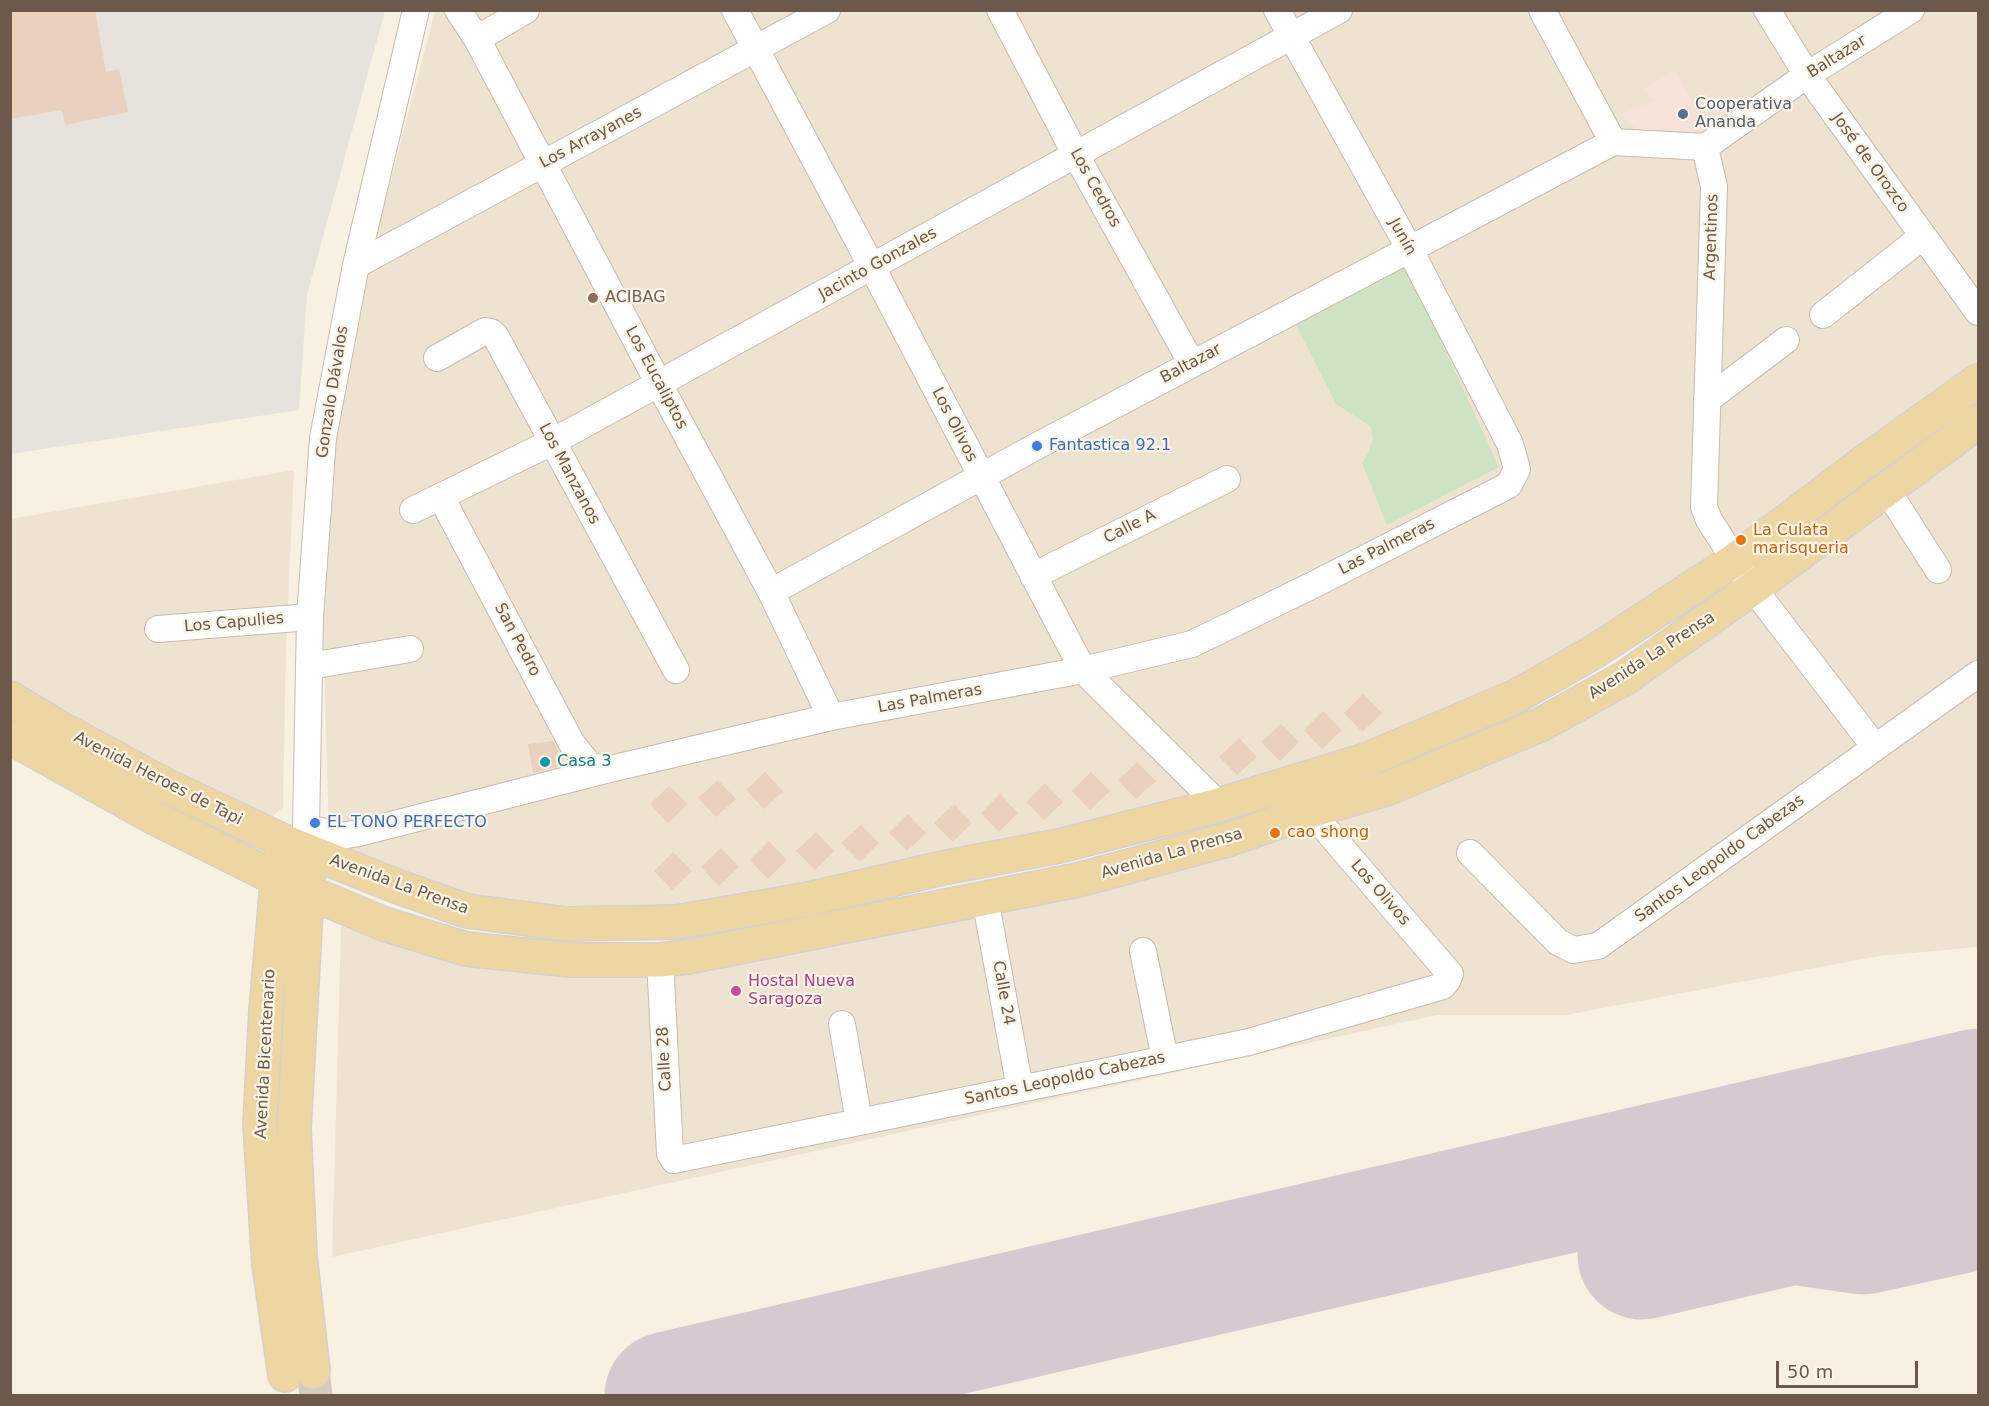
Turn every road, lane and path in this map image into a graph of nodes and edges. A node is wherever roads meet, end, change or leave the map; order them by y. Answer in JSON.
{"nodes":[{"id":1,"x":416,"y":10,"type":"edge"},
{"id":2,"x":458,"y":10,"type":"edge"},
{"id":3,"x":526,"y":10,"type":"edge"},
{"id":4,"x":735,"y":10,"type":"edge"},
{"id":5,"x":827,"y":10,"type":"edge"},
{"id":6,"x":1000,"y":10,"type":"edge"},
{"id":7,"x":1277,"y":10,"type":"edge"},
{"id":8,"x":1339,"y":10,"type":"edge"},
{"id":9,"x":1542,"y":10,"type":"edge"},
{"id":10,"x":1767,"y":10,"type":"edge"},
{"id":11,"x":1911,"y":10,"type":"edge"},
{"id":12,"x":1291,"y":37,"type":"junction"},
{"id":13,"x":477,"y":39,"type":"junction"},
{"id":14,"x":756,"y":48,"type":"junction"},
{"id":15,"x":1807,"y":75,"type":"junction"},
{"id":16,"x":1613,"y":142,"type":"junction"},
{"id":17,"x":1705,"y":147,"type":"junction"},
{"id":18,"x":1076,"y":155,"type":"junction"},
{"id":19,"x":542,"y":164,"type":"junction"},
{"id":20,"x":1923,"y":236,"type":"junction"},
{"id":21,"x":1409,"y":248,"type":"junction"},
{"id":22,"x":356,"y":265,"type":"junction"},
{"id":23,"x":872,"y":267,"type":"junction"},
{"id":24,"x":1978,"y":312,"type":"edge"},
{"id":25,"x":1823,"y":315,"type":"dead end"},
{"id":26,"x":1786,"y":340,"type":"dead end"},
{"id":27,"x":437,"y":358,"type":"dead end"},
{"id":28,"x":1192,"y":364,"type":"junction"},
{"id":29,"x":1978,"y":381,"type":"edge"},
{"id":30,"x":658,"y":384,"type":"junction"},
{"id":31,"x":1707,"y":400,"type":"junction"},
{"id":32,"x":1978,"y":422,"type":"edge"},
{"id":33,"x":552,"y":442,"type":"junction"},
{"id":34,"x":1517,"y":469,"type":"joint"},
{"id":35,"x":980,"y":476,"type":"junction"},
{"id":36,"x":1227,"y":479,"type":"dead end"},
{"id":37,"x":1887,"y":490,"type":"junction"},
{"id":38,"x":441,"y":497,"type":"junction"},
{"id":39,"x":412,"y":510,"type":"dead end"},
{"id":40,"x":1735,"y":560,"type":"junction"},
{"id":41,"x":1938,"y":570,"type":"dead end"},
{"id":42,"x":1033,"y":576,"type":"junction"},
{"id":43,"x":1753,"y":588,"type":"junction"},
{"id":44,"x":771,"y":592,"type":"junction"},
{"id":45,"x":310,"y":617,"type":"junction"},
{"id":46,"x":158,"y":629,"type":"dead end"},
{"id":47,"x":410,"y":649,"type":"dead end"},
{"id":48,"x":310,"y":666,"type":"junction"},
{"id":49,"x":676,"y":670,"type":"dead end"},
{"id":50,"x":1083,"y":670,"type":"junction"},
{"id":51,"x":1978,"y":674,"type":"edge"},
{"id":52,"x":10,"y":698,"type":"edge"},
{"id":53,"x":831,"y":717,"type":"junction"},
{"id":54,"x":10,"y":737,"type":"edge"},
{"id":55,"x":1875,"y":747,"type":"junction"},
{"id":56,"x":606,"y":770,"type":"junction"},
{"id":57,"x":1219,"y":805,"type":"junction"},
{"id":58,"x":1310,"y":811,"type":"junction"},
{"id":59,"x":299,"y":840,"type":"junction"},
{"id":60,"x":1470,"y":853,"type":"dead end"},
{"id":61,"x":291,"y":886,"type":"junction"},
{"id":62,"x":985,"y":898,"type":"junction"},
{"id":63,"x":1143,"y":951,"type":"dead end"},
{"id":64,"x":660,"y":960,"type":"junction"},
{"id":65,"x":1450,"y":974,"type":"joint"},
{"id":66,"x":842,"y":1024,"type":"dead end"},
{"id":67,"x":1165,"y":1059,"type":"junction"},
{"id":68,"x":1020,"y":1089,"type":"junction"},
{"id":69,"x":859,"y":1121,"type":"junction"},
{"id":70,"x":671,"y":1158,"type":"joint"},
{"id":71,"x":299,"y":1373,"type":"tunnel mouth"}],
"edges":[{"from":1,"to":22,"type":"street","name":"Gonzalo Dávalos"},
{"from":2,"to":13,"type":"street","name":"Los Eucaliptos"},
{"from":3,"to":13,"type":"street"},
{"from":4,"to":14,"type":"street","name":"Los Olivos"},
{"from":5,"to":14,"type":"street","name":"Los Arrayanes"},
{"from":6,"to":18,"type":"street","name":"Los Cedros"},
{"from":7,"to":12,"type":"street","name":"Junín"},
{"from":8,"to":12,"type":"street","name":"Jacinto Gonzales"},
{"from":9,"to":16,"type":"street"},
{"from":10,"to":15,"type":"street","name":"José de Orozco"},
{"from":11,"to":15,"type":"street","name":"Baltazar"},
{"from":12,"to":18,"type":"street","name":"Jacinto Gonzales"},
{"from":12,"to":21,"type":"street","name":"Junín"},
{"from":13,"to":19,"type":"street","name":"Los Eucaliptos"},
{"from":14,"to":19,"type":"street","name":"Los Arrayanes"},
{"from":14,"to":23,"type":"street","name":"Los Olivos"},
{"from":15,"to":17,"type":"street","name":"Baltazar"},
{"from":15,"to":20,"type":"street","name":"José de Orozco"},
{"from":16,"to":17,"type":"street"},
{"from":16,"to":21,"type":"street","name":"Baltazar"},
{"from":17,"to":31,"type":"street","name":"Argentinos"},
{"from":18,"to":23,"type":"street","name":"Jacinto Gonzales"},
{"from":18,"to":28,"type":"street","name":"Los Cedros"},
{"from":19,"to":22,"type":"street","name":"Los Arrayanes"},
{"from":19,"to":30,"type":"street","name":"Los Eucaliptos"},
{"from":20,"to":24,"type":"street","name":"José de Orozco"},
{"from":20,"to":25,"type":"street"},
{"from":21,"to":28,"type":"street","name":"Baltazar"},
{"from":21,"to":34,"type":"street","name":"Junín"},
{"from":22,"to":45,"type":"street","name":"Gonzalo Dávalos"},
{"from":23,"to":30,"type":"street","name":"Jacinto Gonzales"},
{"from":23,"to":35,"type":"street","name":"Los Olivos"},
{"from":26,"to":31,"type":"street"},
{"from":27,"to":33,"type":"street","name":"Los Manzanos"},
{"from":28,"to":35,"type":"street","name":"Baltazar"},
{"from":29,"to":40,"type":"main road","name":"Avenida La Prensa"},
{"from":30,"to":33,"type":"street","name":"Jacinto Gonzales"},
{"from":30,"to":44,"type":"street","name":"Los Eucaliptos"},
{"from":31,"to":40,"type":"street","name":"Argentinos"},
{"from":32,"to":37,"type":"main road","name":"Avenida La Prensa"},
{"from":33,"to":38,"type":"street","name":"Jacinto Gonzales"},
{"from":33,"to":49,"type":"street","name":"Los Manzanos"},
{"from":34,"to":50,"type":"street","name":"Las Palmeras"},
{"from":35,"to":42,"type":"street","name":"Los Olivos"},
{"from":35,"to":44,"type":"street","name":"Baltazar"},
{"from":36,"to":42,"type":"street","name":"Calle A"},
{"from":37,"to":41,"type":"street"},
{"from":37,"to":43,"type":"main road","name":"Avenida La Prensa"},
{"from":38,"to":39,"type":"street","name":"Jacinto Gonzales"},
{"from":38,"to":56,"type":"street","name":"San Pedro"},
{"from":40,"to":43,"type":"street","name":"Argentinos"},
{"from":40,"to":57,"type":"main road","name":"Avenida La Prensa"},
{"from":42,"to":50,"type":"street","name":"Los Olivos"},
{"from":43,"to":55,"type":"street"},
{"from":43,"to":58,"type":"main road","name":"Avenida La Prensa"},
{"from":44,"to":53,"type":"street","name":"Los Eucaliptos"},
{"from":45,"to":46,"type":"street","name":"Los Capulies"},
{"from":45,"to":48,"type":"street","name":"Gonzalo Dávalos"},
{"from":47,"to":48,"type":"street"},
{"from":48,"to":59,"type":"street","name":"Gonzalo Dávalos"},
{"from":50,"to":53,"type":"street","name":"Las Palmeras"},
{"from":50,"to":57,"type":"street","name":"Los Olivos"},
{"from":51,"to":55,"type":"street","name":"Santos Leopoldo Cabezas"},
{"from":52,"to":59,"type":"main road","name":"Avenida Heroes de Tapi"},
{"from":53,"to":56,"type":"street","name":"Las Palmeras"},
{"from":54,"to":61,"type":"main road","name":"Avenida Heroes de Tapi"},
{"from":55,"to":60,"type":"street","name":"Santos Leopoldo Cabezas"},
{"from":56,"to":59,"type":"street","name":"Las Palmeras"},
{"from":57,"to":59,"type":"main road","name":"Avenida La Prensa"},
{"from":58,"to":62,"type":"main road","name":"Avenida La Prensa"},
{"from":58,"to":65,"type":"street","name":"Los Olivos"},
{"from":59,"to":61,"type":"main road","name":"Avenida Bicentenario"},
{"from":61,"to":64,"type":"main road","name":"Avenida La Prensa"},
{"from":61,"to":71,"type":"main road","name":"Avenida Bicentenario"},
{"from":62,"to":64,"type":"main road","name":"Avenida La Prensa"},
{"from":62,"to":68,"type":"street","name":"Calle 24"},
{"from":63,"to":67,"type":"street"},
{"from":64,"to":70,"type":"street","name":"Calle 28"},
{"from":65,"to":67,"type":"street","name":"Santos Leopoldo Cabezas"},
{"from":66,"to":69,"type":"street"},
{"from":67,"to":68,"type":"street","name":"Santos Leopoldo Cabezas"},
{"from":68,"to":69,"type":"street","name":"Santos Leopoldo Cabezas"},
{"from":69,"to":70,"type":"street","name":"Santos Leopoldo Cabezas"}]}
